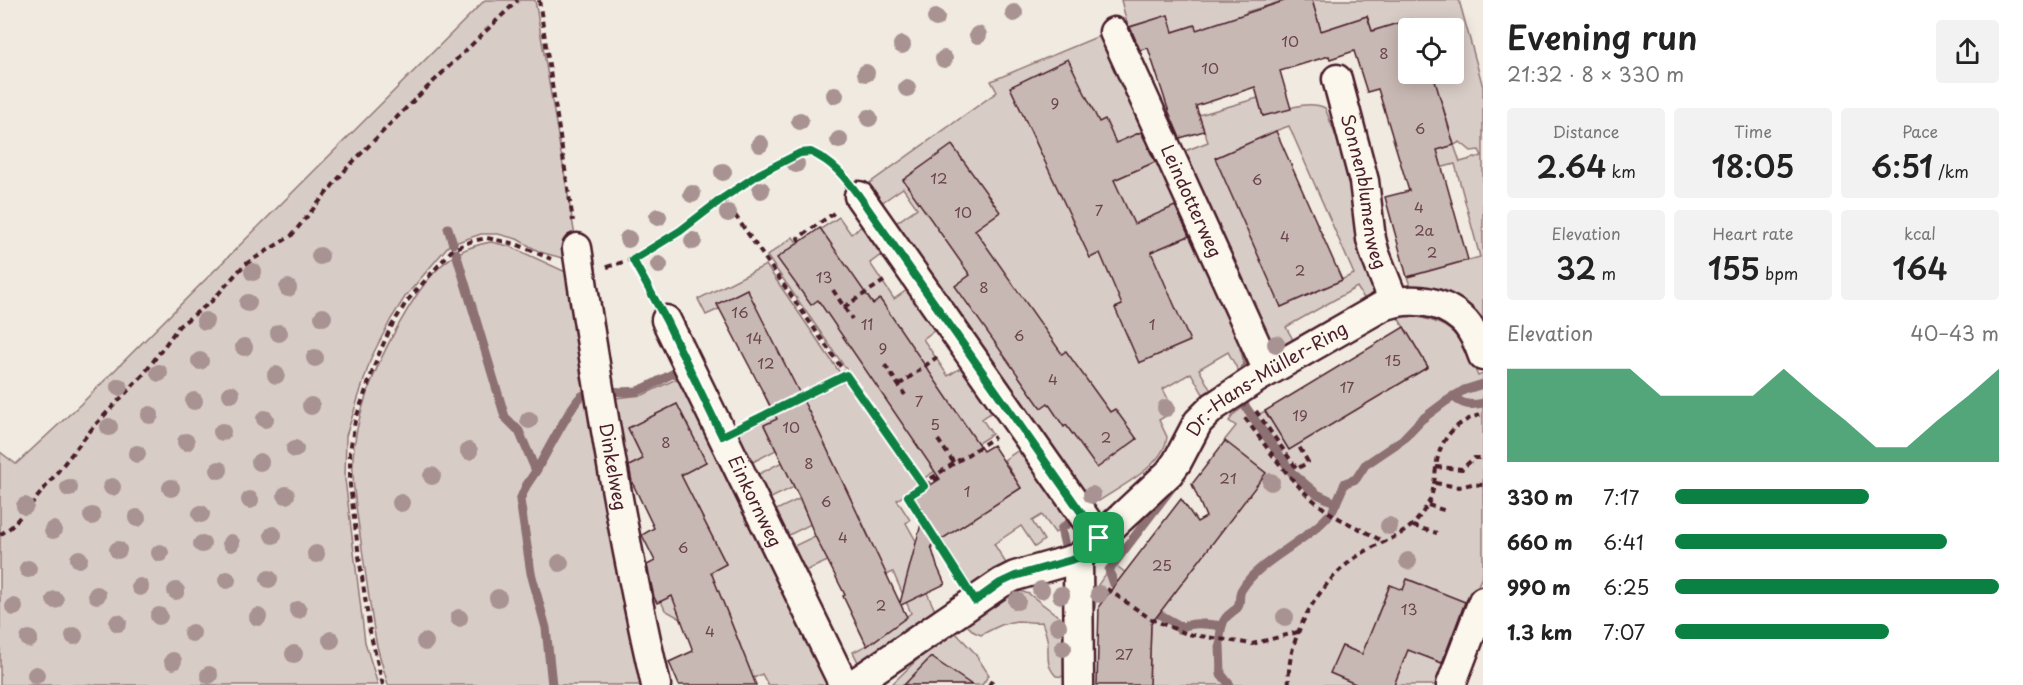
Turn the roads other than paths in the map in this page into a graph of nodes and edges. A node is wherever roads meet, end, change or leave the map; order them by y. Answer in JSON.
{"nodes":[{"id":1,"x":1114,"y":32,"type":"dead end"},
{"id":2,"x":1337,"y":79,"type":"dead end"},
{"id":3,"x":859,"y":196,"type":"road end"},
{"id":4,"x":579,"y":259,"type":"road end"},
{"id":5,"x":1394,"y":302,"type":"junction"},
{"id":6,"x":666,"y":320,"type":"road end"},
{"id":7,"x":1483,"y":356,"type":"edge"},
{"id":8,"x":1268,"y":371,"type":"junction"},
{"id":9,"x":1099,"y":538,"type":"junction"},
{"id":10,"x":1078,"y":558,"type":"junction"},
{"id":11,"x":1483,"y":601,"type":"edge"},
{"id":12,"x":656,"y":685,"type":"edge"},
{"id":13,"x":844,"y":685,"type":"edge"},
{"id":14,"x":852,"y":685,"type":"edge"},
{"id":15,"x":1079,"y":685,"type":"edge"},
{"id":16,"x":1451,"y":685,"type":"edge"}],
"edges":[{"from":1,"to":8,"type":"street","name":"Leindotterweg"},
{"from":2,"to":5,"type":"street","name":"Sonnenblumenweg"},
{"from":3,"to":9,"type":"street"},
{"from":4,"to":12,"type":"street","name":"Dinkelweg"},
{"from":5,"to":7,"type":"street","name":"Dr.-Hans-Müller-Ring"},
{"from":5,"to":8,"type":"street","name":"Dr.-Hans-Müller-Ring"},
{"from":6,"to":13,"type":"street","name":"Einkornweg"},
{"from":8,"to":9,"type":"street","name":"Dr.-Hans-Müller-Ring"},
{"from":9,"to":10,"type":"street","name":"Dr.-Hans-Müller-Ring"},
{"from":10,"to":14,"type":"street","name":"Dr.-Hans-Müller-Ring"},
{"from":10,"to":15,"type":"street"},
{"from":11,"to":16,"type":"street"}]}
